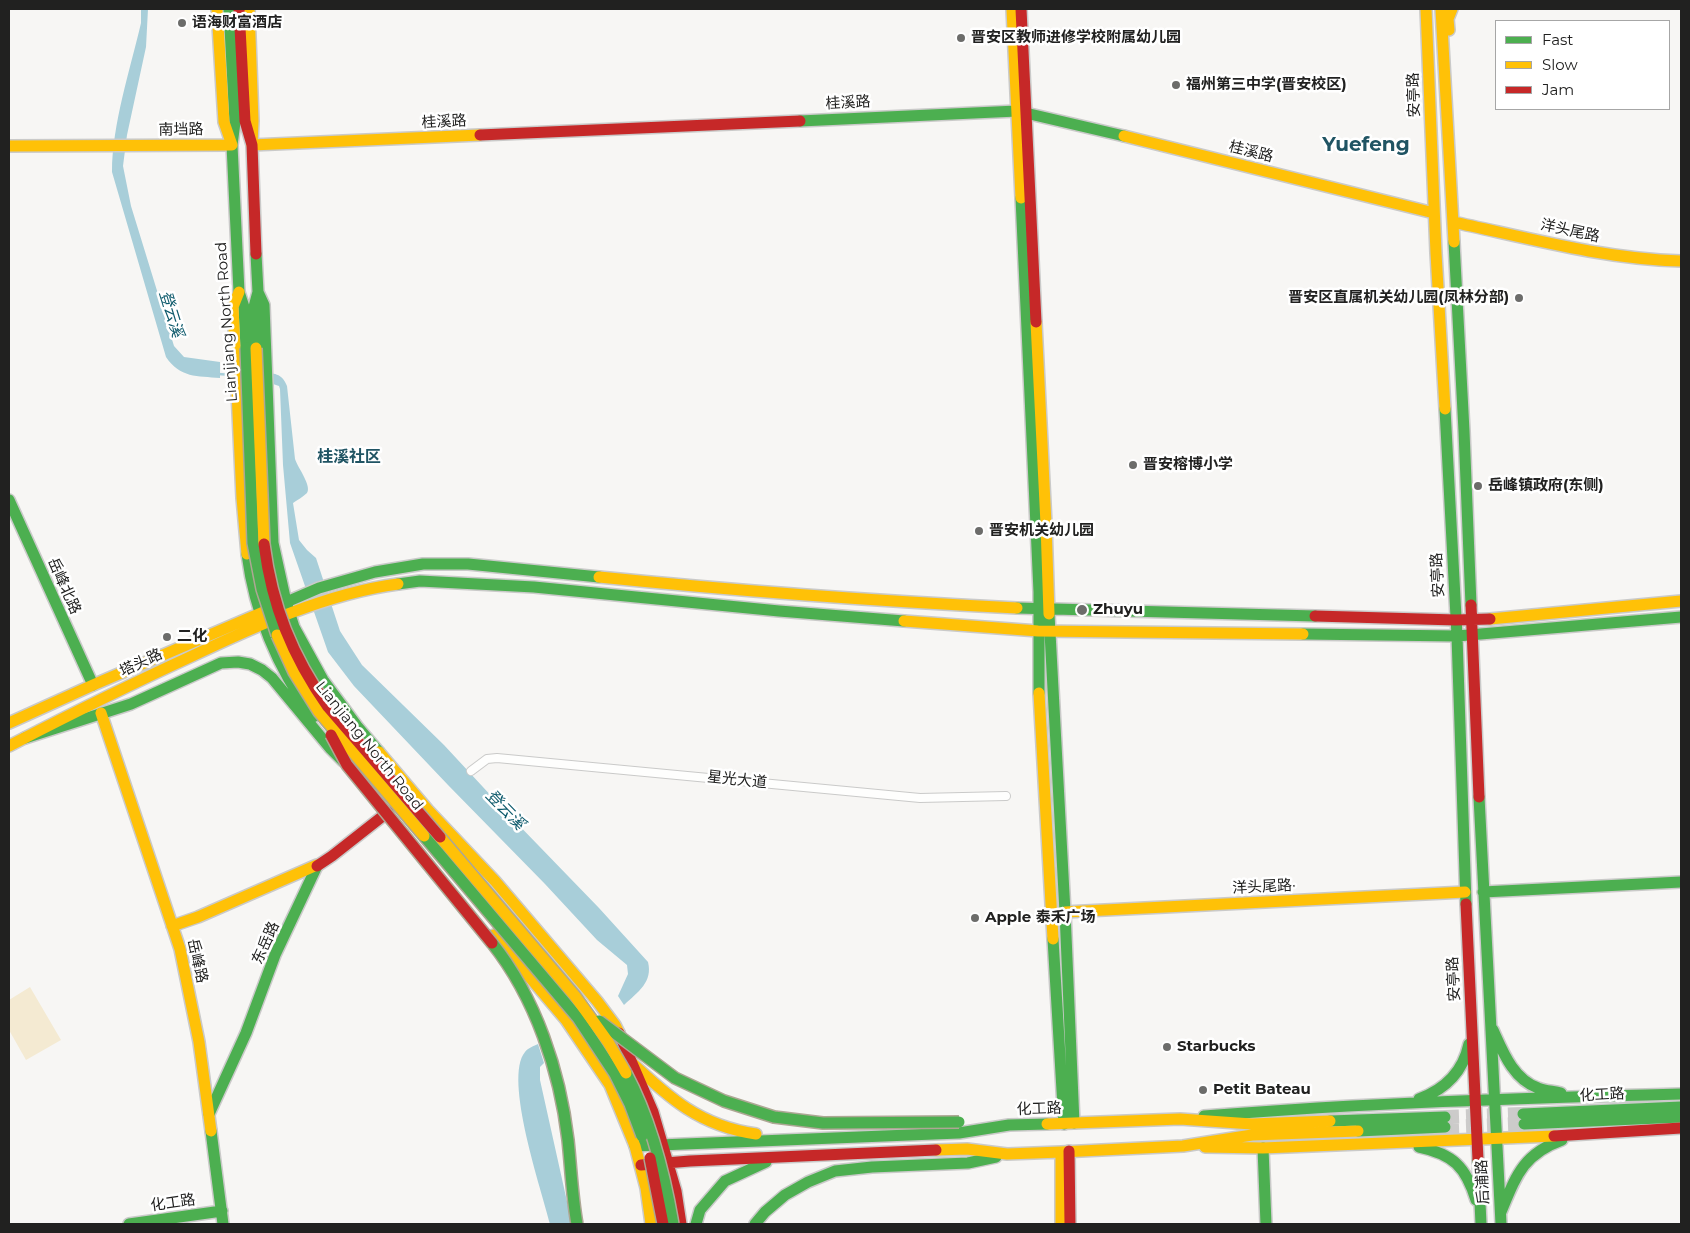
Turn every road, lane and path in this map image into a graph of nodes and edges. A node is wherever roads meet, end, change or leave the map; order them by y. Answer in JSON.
{"nodes":[{"id":1,"x":217,"y":9,"type":"edge"},
{"id":2,"x":229,"y":9,"type":"edge"},
{"id":3,"x":240,"y":9,"type":"edge"},
{"id":4,"x":249,"y":9,"type":"edge"},
{"id":5,"x":1012,"y":9,"type":"edge"},
{"id":6,"x":1021,"y":9,"type":"edge"},
{"id":7,"x":1426,"y":9,"type":"edge"},
{"id":8,"x":1441,"y":9,"type":"edge"},
{"id":9,"x":1452,"y":9,"type":"edge"},
{"id":10,"x":239,"y":94,"type":"junction"},
{"id":11,"x":1446,"y":106,"type":"junction"},
{"id":12,"x":1022,"y":112,"type":"junction"},
{"id":13,"x":232,"y":145,"type":"junction"},
{"id":14,"x":252,"y":145,"type":"junction"},
{"id":15,"x":9,"y":146,"type":"edge"},
{"id":16,"x":1434,"y":212,"type":"junction"},
{"id":17,"x":1453,"y":222,"type":"junction"},
{"id":18,"x":1681,"y":261,"type":"edge"},
{"id":19,"x":239,"y":292,"type":"junction"},
{"id":20,"x":258,"y":292,"type":"junction"},
{"id":21,"x":251,"y":348,"type":"junction"},
{"id":22,"x":9,"y":500,"type":"edge"},
{"id":23,"x":1681,"y":601,"type":"edge"},
{"id":24,"x":286,"y":602,"type":"junction"},
{"id":25,"x":1044,"y":609,"type":"junction"},
{"id":26,"x":289,"y":614,"type":"junction"},
{"id":27,"x":1681,"y":617,"type":"edge"},
{"id":28,"x":261,"y":619,"type":"junction"},
{"id":29,"x":1456,"y":620,"type":"junction"},
{"id":30,"x":1472,"y":620,"type":"junction"},
{"id":31,"x":1043,"y":631,"type":"junction"},
{"id":32,"x":1456,"y":636,"type":"junction"},
{"id":33,"x":1472,"y":636,"type":"junction"},
{"id":34,"x":92,"y":685,"type":"junction"},
{"id":35,"x":319,"y":712,"type":"junction"},
{"id":36,"x":102,"y":713,"type":"junction"},
{"id":37,"x":9,"y":723,"type":"edge"},
{"id":38,"x":25,"y":738,"type":"junction"},
{"id":39,"x":9,"y":746,"type":"edge"},
{"id":40,"x":347,"y":765,"type":"junction"},
{"id":41,"x":471,"y":771,"type":"dead end"},
{"id":42,"x":1006,"y":796,"type":"dead end"},
{"id":43,"x":388,"y":812,"type":"junction"},
{"id":44,"x":317,"y":865,"type":"junction"},
{"id":45,"x":1681,"y":882,"type":"edge"},
{"id":46,"x":1465,"y":892,"type":"junction"},
{"id":47,"x":1484,"y":892,"type":"junction"},
{"id":48,"x":1064,"y":912,"type":"junction"},
{"id":49,"x":172,"y":926,"type":"junction"},
{"id":50,"x":587,"y":1012,"type":"junction"},
{"id":51,"x":1490,"y":1024,"type":"junction"},
{"id":52,"x":1471,"y":1025,"type":"junction"},
{"id":53,"x":630,"y":1061,"type":"junction"},
{"id":54,"x":1681,"y":1094,"type":"edge"},
{"id":55,"x":1582,"y":1097,"type":"junction"},
{"id":56,"x":1494,"y":1099,"type":"junction"},
{"id":57,"x":1475,"y":1100,"type":"junction"},
{"id":58,"x":1404,"y":1104,"type":"junction"},
{"id":59,"x":1681,"y":1106,"type":"edge"},
{"id":60,"x":209,"y":1114,"type":"junction"},
{"id":61,"x":1681,"y":1118,"type":"edge"},
{"id":62,"x":1180,"y":1119,"type":"junction"},
{"id":63,"x":1069,"y":1123,"type":"junction"},
{"id":64,"x":1009,"y":1125,"type":"junction"},
{"id":65,"x":1681,"y":1128,"type":"edge"},
{"id":66,"x":1586,"y":1134,"type":"junction"},
{"id":67,"x":832,"y":1138,"type":"junction"},
{"id":68,"x":1496,"y":1139,"type":"junction"},
{"id":69,"x":1477,"y":1140,"type":"junction"},
{"id":70,"x":1390,"y":1143,"type":"junction"},
{"id":71,"x":664,"y":1144,"type":"junction"},
{"id":72,"x":635,"y":1146,"type":"junction"},
{"id":73,"x":1183,"y":1146,"type":"junction"},
{"id":74,"x":1263,"y":1148,"type":"junction"},
{"id":75,"x":1065,"y":1152,"type":"junction"},
{"id":76,"x":1007,"y":1154,"type":"junction"},
{"id":77,"x":776,"y":1158,"type":"junction"},
{"id":78,"x":669,"y":1162,"type":"junction"},
{"id":79,"x":641,"y":1165,"type":"junction"},
{"id":80,"x":222,"y":1211,"type":"junction"},
{"id":81,"x":1481,"y":1219,"type":"edge"},
{"id":82,"x":1500,"y":1219,"type":"edge"},
{"id":83,"x":129,"y":1224,"type":"edge"},
{"id":84,"x":223,"y":1224,"type":"edge"},
{"id":85,"x":577,"y":1224,"type":"edge"},
{"id":86,"x":651,"y":1224,"type":"edge"},
{"id":87,"x":662,"y":1224,"type":"edge"},
{"id":88,"x":673,"y":1224,"type":"edge"},
{"id":89,"x":681,"y":1224,"type":"edge"},
{"id":90,"x":696,"y":1224,"type":"edge"},
{"id":91,"x":755,"y":1224,"type":"edge"},
{"id":92,"x":1061,"y":1224,"type":"edge"},
{"id":93,"x":1070,"y":1224,"type":"edge"},
{"id":94,"x":1266,"y":1224,"type":"edge"}],
"edges":[{"from":1,"to":13,"type":"main road"},
{"from":2,"to":10,"type":"main road","name":"Lianjiang North Road"},
{"from":3,"to":10,"type":"main road","name":"Lianjiang North Road"},
{"from":4,"to":14,"type":"main road"},
{"from":5,"to":12,"type":"main road"},
{"from":6,"to":12,"type":"main road"},
{"from":7,"to":16,"type":"main road","name":"安亭路"},
{"from":8,"to":11,"type":"main road","name":"安亭路"},
{"from":9,"to":11,"type":"main road"},
{"from":10,"to":13,"type":"main road","name":"Lianjiang North Road"},
{"from":10,"to":14,"type":"main road","name":"Lianjiang North Road"},
{"from":11,"to":17,"type":"main road","name":"安亭路"},
{"from":12,"to":14,"type":"main road","name":"桂溪路"},
{"from":12,"to":16,"type":"main road","name":"桂溪路"},
{"from":12,"to":25,"type":"main road"},
{"from":13,"to":15,"type":"main road","name":"南垱路"},
{"from":13,"to":19,"type":"main road","name":"Lianjiang North Road"},
{"from":14,"to":20,"type":"main road","name":"Lianjiang North Road"},
{"from":16,"to":29,"type":"main road","name":"安亭路"},
{"from":17,"to":18,"type":"main road","name":"洋头尾路"},
{"from":17,"to":30,"type":"main road","name":"安亭路"},
{"from":19,"to":21,"type":"main road","name":"Lianjiang North Road"},
{"from":19,"to":28,"type":"main road"},
{"from":20,"to":21,"type":"main road","name":"Lianjiang North Road"},
{"from":20,"to":24,"type":"main road"},
{"from":21,"to":35,"type":"main road","name":"Lianjiang North Road","bridge":true},
{"from":21,"to":50,"type":"main road","name":"Lianjiang North Road","bridge":true},
{"from":22,"to":34,"type":"main road","name":"岳峰北路"},
{"from":23,"to":30,"type":"main road"},
{"from":24,"to":25,"type":"main road"},
{"from":24,"to":26,"type":"main road"},
{"from":24,"to":28,"type":"main road"},
{"from":25,"to":29,"type":"main road"},
{"from":25,"to":31,"type":"main road"},
{"from":26,"to":28,"type":"main road","name":"塔头路"},
{"from":26,"to":31,"type":"main road","name":"塔头路"},
{"from":26,"to":53,"type":"main road"},
{"from":27,"to":33,"type":"main road","name":"塔头路"},
{"from":28,"to":34,"type":"main road","name":"塔头路"},
{"from":28,"to":38,"type":"main road","name":"塔头路"},
{"from":28,"to":43,"type":"main road"},
{"from":29,"to":30,"type":"main road"},
{"from":29,"to":32,"type":"main road","name":"安亭路"},
{"from":30,"to":33,"type":"main road","name":"安亭路"},
{"from":31,"to":32,"type":"main road","name":"塔头路"},
{"from":31,"to":48,"type":"main road"},
{"from":31,"to":63,"type":"main road"},
{"from":32,"to":33,"type":"main road","name":"塔头路"},
{"from":32,"to":46,"type":"main road","name":"安亭路"},
{"from":33,"to":47,"type":"main road","name":"安亭路"},
{"from":34,"to":37,"type":"main road","name":"塔头路"},
{"from":35,"to":40,"type":"main road","bridge":true},
{"from":35,"to":87,"type":"main road","name":"Lianjiang North Road","bridge":true},
{"from":36,"to":38,"type":"main road"},
{"from":36,"to":40,"type":"main road","bridge":true},
{"from":36,"to":49,"type":"main road","name":"岳峰路"},
{"from":38,"to":39,"type":"main road","name":"塔头路"},
{"from":40,"to":85,"type":"main road","bridge":true},
{"from":41,"to":42,"type":"street","name":"星光大道"},
{"from":43,"to":44,"type":"main road"},
{"from":43,"to":72,"type":"main road"},
{"from":44,"to":49,"type":"main road"},
{"from":44,"to":60,"type":"main road","name":"东岳路"},
{"from":45,"to":47,"type":"main road"},
{"from":46,"to":48,"type":"main road","name":"洋头尾路·"},
{"from":46,"to":52,"type":"main road","name":"安亭路"},
{"from":47,"to":51,"type":"main road","name":"安亭路"},
{"from":48,"to":63,"type":"main road"},
{"from":49,"to":60,"type":"main road","name":"岳峰路"},
{"from":50,"to":64,"type":"main road","bridge":true},
{"from":50,"to":88,"type":"main road","name":"Lianjiang North Road","bridge":true},
{"from":51,"to":55,"type":"main road"},
{"from":51,"to":56,"type":"main road","name":"安亭路"},
{"from":52,"to":57,"type":"main road","name":"安亭路"},
{"from":52,"to":58,"type":"main road"},
{"from":53,"to":67,"type":"main road"},
{"from":53,"to":71,"type":"main road"},
{"from":54,"to":55,"type":"main road"},
{"from":55,"to":56,"type":"main road"},
{"from":56,"to":57,"type":"main road"},
{"from":56,"to":68,"type":"main road","name":"安亭路"},
{"from":57,"to":58,"type":"main road"},
{"from":57,"to":69,"type":"main road","name":"安亭路"},
{"from":58,"to":62,"type":"main road"},
{"from":59,"to":61,"type":"main road","name":"化工路"},
{"from":60,"to":80,"type":"main road","name":"岳峰路"},
{"from":62,"to":63,"type":"main road","name":"化工路"},
{"from":62,"to":73,"type":"main road","name":"化工路"},
{"from":63,"to":64,"type":"main road","name":"化工路"},
{"from":64,"to":67,"type":"main road","name":"化工路"},
{"from":65,"to":66,"type":"main road"},
{"from":66,"to":68,"type":"main road"},
{"from":66,"to":82,"type":"main road"},
{"from":67,"to":71,"type":"main road","name":"化工路"},
{"from":68,"to":69,"type":"main road"},
{"from":68,"to":82,"type":"main road","name":"后浦路"},
{"from":69,"to":70,"type":"main road"},
{"from":69,"to":81,"type":"main road","name":"后浦路"},
{"from":70,"to":74,"type":"main road"},
{"from":70,"to":81,"type":"main road"},
{"from":71,"to":72,"type":"main road","name":"化工路"},
{"from":71,"to":78,"type":"main road"},
{"from":72,"to":79,"type":"main road"},
{"from":73,"to":74,"type":"main road"},
{"from":73,"to":75,"type":"main road","name":"化工路"},
{"from":74,"to":94,"type":"main road"},
{"from":75,"to":76,"type":"main road","name":"化工路"},
{"from":75,"to":92,"type":"main road"},
{"from":75,"to":93,"type":"main road"},
{"from":76,"to":77,"type":"main road","name":"化工路"},
{"from":76,"to":91,"type":"main road"},
{"from":77,"to":78,"type":"main road","name":"化工路"},
{"from":77,"to":90,"type":"main road"},
{"from":78,"to":79,"type":"main road","name":"化工路"},
{"from":78,"to":89,"type":"main road"},
{"from":79,"to":86,"type":"main road"},
{"from":80,"to":83,"type":"main road","name":"化工路"},
{"from":80,"to":84,"type":"main road","name":"岳峰路"}]}
